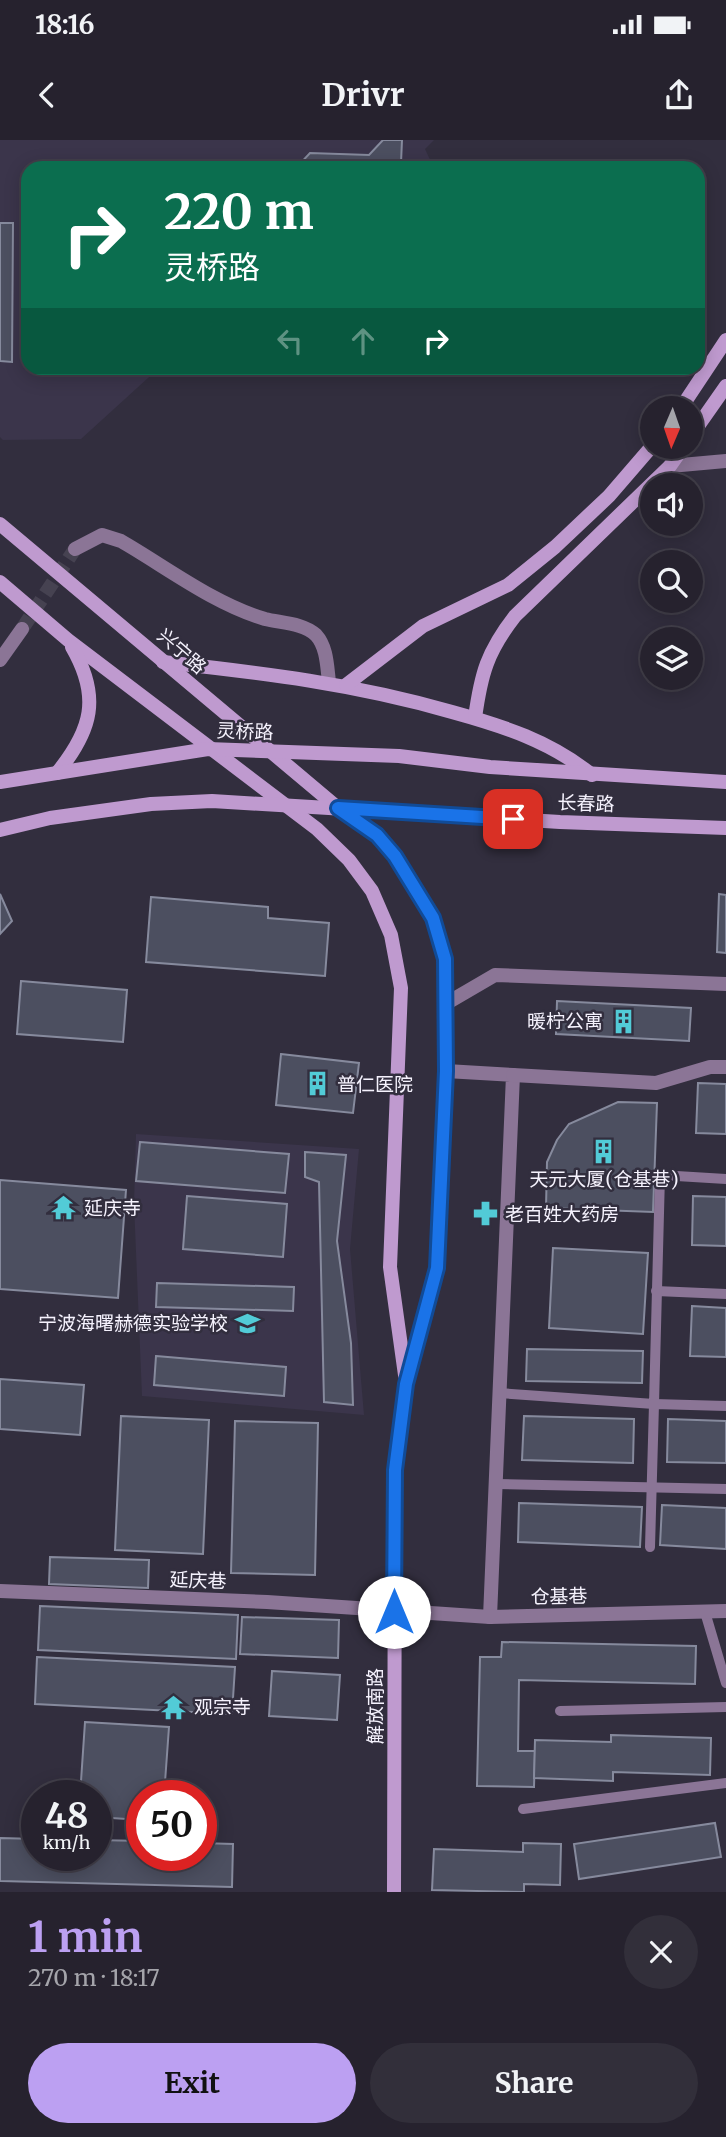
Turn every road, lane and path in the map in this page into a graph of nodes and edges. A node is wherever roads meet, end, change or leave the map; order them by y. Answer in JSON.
{"nodes":[{"id":1,"x":726,"y":340,"type":"edge"},
{"id":2,"x":705,"y":372,"type":"edge"},
{"id":3,"x":703,"y":375,"type":"edge"},
{"id":4,"x":726,"y":386,"type":"edge"},
{"id":5,"x":689,"y":396,"type":"edge"},
{"id":6,"x":704,"y":417,"type":"edge"},
{"id":7,"x":641,"y":459,"type":"edge"},
{"id":8,"x":675,"y":459,"type":"edge"},
{"id":9,"x":726,"y":461,"type":"edge"},
{"id":10,"x":670,"y":466,"type":"junction"},
{"id":11,"x":0,"y":524,"type":"edge"},
{"id":12,"x":75,"y":549,"type":"tunnel mouth"},
{"id":13,"x":0,"y":582,"type":"edge"},
{"id":14,"x":22,"y":629,"type":"tunnel mouth"},
{"id":15,"x":68,"y":640,"type":"junction"},
{"id":16,"x":0,"y":660,"type":"edge"},
{"id":17,"x":163,"y":662,"type":"junction"},
{"id":18,"x":329,"y":682,"type":"junction"},
{"id":19,"x":346,"y":685,"type":"junction"},
{"id":20,"x":475,"y":719,"type":"junction"},
{"id":21,"x":208,"y":749,"type":"junction"},
{"id":22,"x":270,"y":751,"type":"junction"},
{"id":23,"x":490,"y":768,"type":"joint"},
{"id":24,"x":57,"y":773,"type":"junction"},
{"id":25,"x":592,"y":775,"type":"junction"},
{"id":26,"x":0,"y":782,"type":"edge"},
{"id":27,"x":726,"y":782,"type":"edge"},
{"id":28,"x":279,"y":803,"type":"junction"},
{"id":29,"x":338,"y":808,"type":"junction"},
{"id":30,"x":726,"y":828,"type":"edge"},
{"id":31,"x":0,"y":830,"type":"edge"},
{"id":32,"x":726,"y":984,"type":"edge"},
{"id":33,"x":447,"y":1003,"type":"junction"},
{"id":34,"x":726,"y":1067,"type":"edge"},
{"id":35,"x":446,"y":1071,"type":"junction"},
{"id":36,"x":513,"y":1075,"type":"junction"},
{"id":37,"x":726,"y":1179,"type":"edge"},
{"id":38,"x":656,"y":1291,"type":"junction"},
{"id":39,"x":726,"y":1294,"type":"edge"},
{"id":40,"x":406,"y":1384,"type":"junction"},
{"id":41,"x":499,"y":1393,"type":"junction"},
{"id":42,"x":654,"y":1404,"type":"junction"},
{"id":43,"x":726,"y":1406,"type":"edge"},
{"id":44,"x":496,"y":1484,"type":"junction"},
{"id":45,"x":651,"y":1488,"type":"junction"},
{"id":46,"x":726,"y":1489,"type":"edge"},
{"id":47,"x":650,"y":1547,"type":"dead end"},
{"id":48,"x":0,"y":1591,"type":"edge"},
{"id":49,"x":726,"y":1611,"type":"edge"},
{"id":50,"x":394,"y":1612,"type":"junction"},
{"id":51,"x":705,"y":1612,"type":"junction"},
{"id":52,"x":490,"y":1617,"type":"junction"},
{"id":53,"x":726,"y":1683,"type":"edge"},
{"id":54,"x":726,"y":1707,"type":"edge"},
{"id":55,"x":560,"y":1711,"type":"dead end"},
{"id":56,"x":726,"y":1783,"type":"edge"},
{"id":57,"x":523,"y":1809,"type":"dead end"},
{"id":58,"x":394,"y":1892,"type":"edge"}],
"edges":[{"from":1,"to":2,"type":"main road"},
{"from":3,"to":5,"type":"main road"},
{"from":4,"to":6,"type":"main road"},
{"from":7,"to":19,"type":"main road"},
{"from":8,"to":10,"type":"main road"},
{"from":9,"to":10,"type":"street"},
{"from":10,"to":20,"type":"main road"},
{"from":11,"to":17,"type":"main road","name":"兴宁路"},
{"from":12,"to":18,"type":"street"},
{"from":13,"to":15,"type":"main road"},
{"from":14,"to":16,"type":"street"},
{"from":15,"to":21,"type":"main road"},
{"from":15,"to":24,"type":"main road"},
{"from":17,"to":18,"type":"main road"},
{"from":17,"to":22,"type":"main road","name":"兴宁路"},
{"from":18,"to":19,"type":"main road"},
{"from":19,"to":20,"type":"main road"},
{"from":20,"to":25,"type":"main road"},
{"from":21,"to":22,"type":"main road","name":"灵桥路"},
{"from":21,"to":24,"type":"main road","name":"灵桥路"},
{"from":21,"to":28,"type":"main road"},
{"from":22,"to":23,"type":"main road","name":"灵桥路"},
{"from":22,"to":29,"type":"main road","name":"兴宁路"},
{"from":23,"to":25,"type":"main road","name":"长春路"},
{"from":24,"to":26,"type":"main road","name":"灵桥路"},
{"from":25,"to":27,"type":"main road","name":"长春路"},
{"from":28,"to":29,"type":"main road"},
{"from":28,"to":31,"type":"main road"},
{"from":28,"to":40,"type":"main road"},
{"from":29,"to":30,"type":"main road","name":"长春路"},
{"from":29,"to":33,"type":"main road","name":"解放南路"},
{"from":32,"to":33,"type":"street"},
{"from":33,"to":35,"type":"main road","name":"解放南路"},
{"from":34,"to":36,"type":"street"},
{"from":35,"to":36,"type":"street"},
{"from":35,"to":40,"type":"main road","name":"解放南路"},
{"from":36,"to":41,"type":"street"},
{"from":37,"to":38,"type":"lane"},
{"from":38,"to":39,"type":"lane"},
{"from":38,"to":42,"type":"lane"},
{"from":40,"to":50,"type":"main road","name":"解放南路"},
{"from":41,"to":42,"type":"lane"},
{"from":41,"to":44,"type":"street"},
{"from":42,"to":43,"type":"lane"},
{"from":42,"to":45,"type":"lane"},
{"from":44,"to":45,"type":"lane"},
{"from":44,"to":52,"type":"street"},
{"from":45,"to":46,"type":"lane"},
{"from":45,"to":47,"type":"lane"},
{"from":48,"to":50,"type":"street","name":"延庆巷"},
{"from":49,"to":51,"type":"street","name":"仓基巷"},
{"from":50,"to":52,"type":"street","name":"仓基巷"},
{"from":50,"to":58,"type":"main road","name":"解放南路"},
{"from":51,"to":52,"type":"street","name":"仓基巷"},
{"from":51,"to":53,"type":"lane"},
{"from":54,"to":55,"type":"lane"},
{"from":56,"to":57,"type":"lane"}]}
